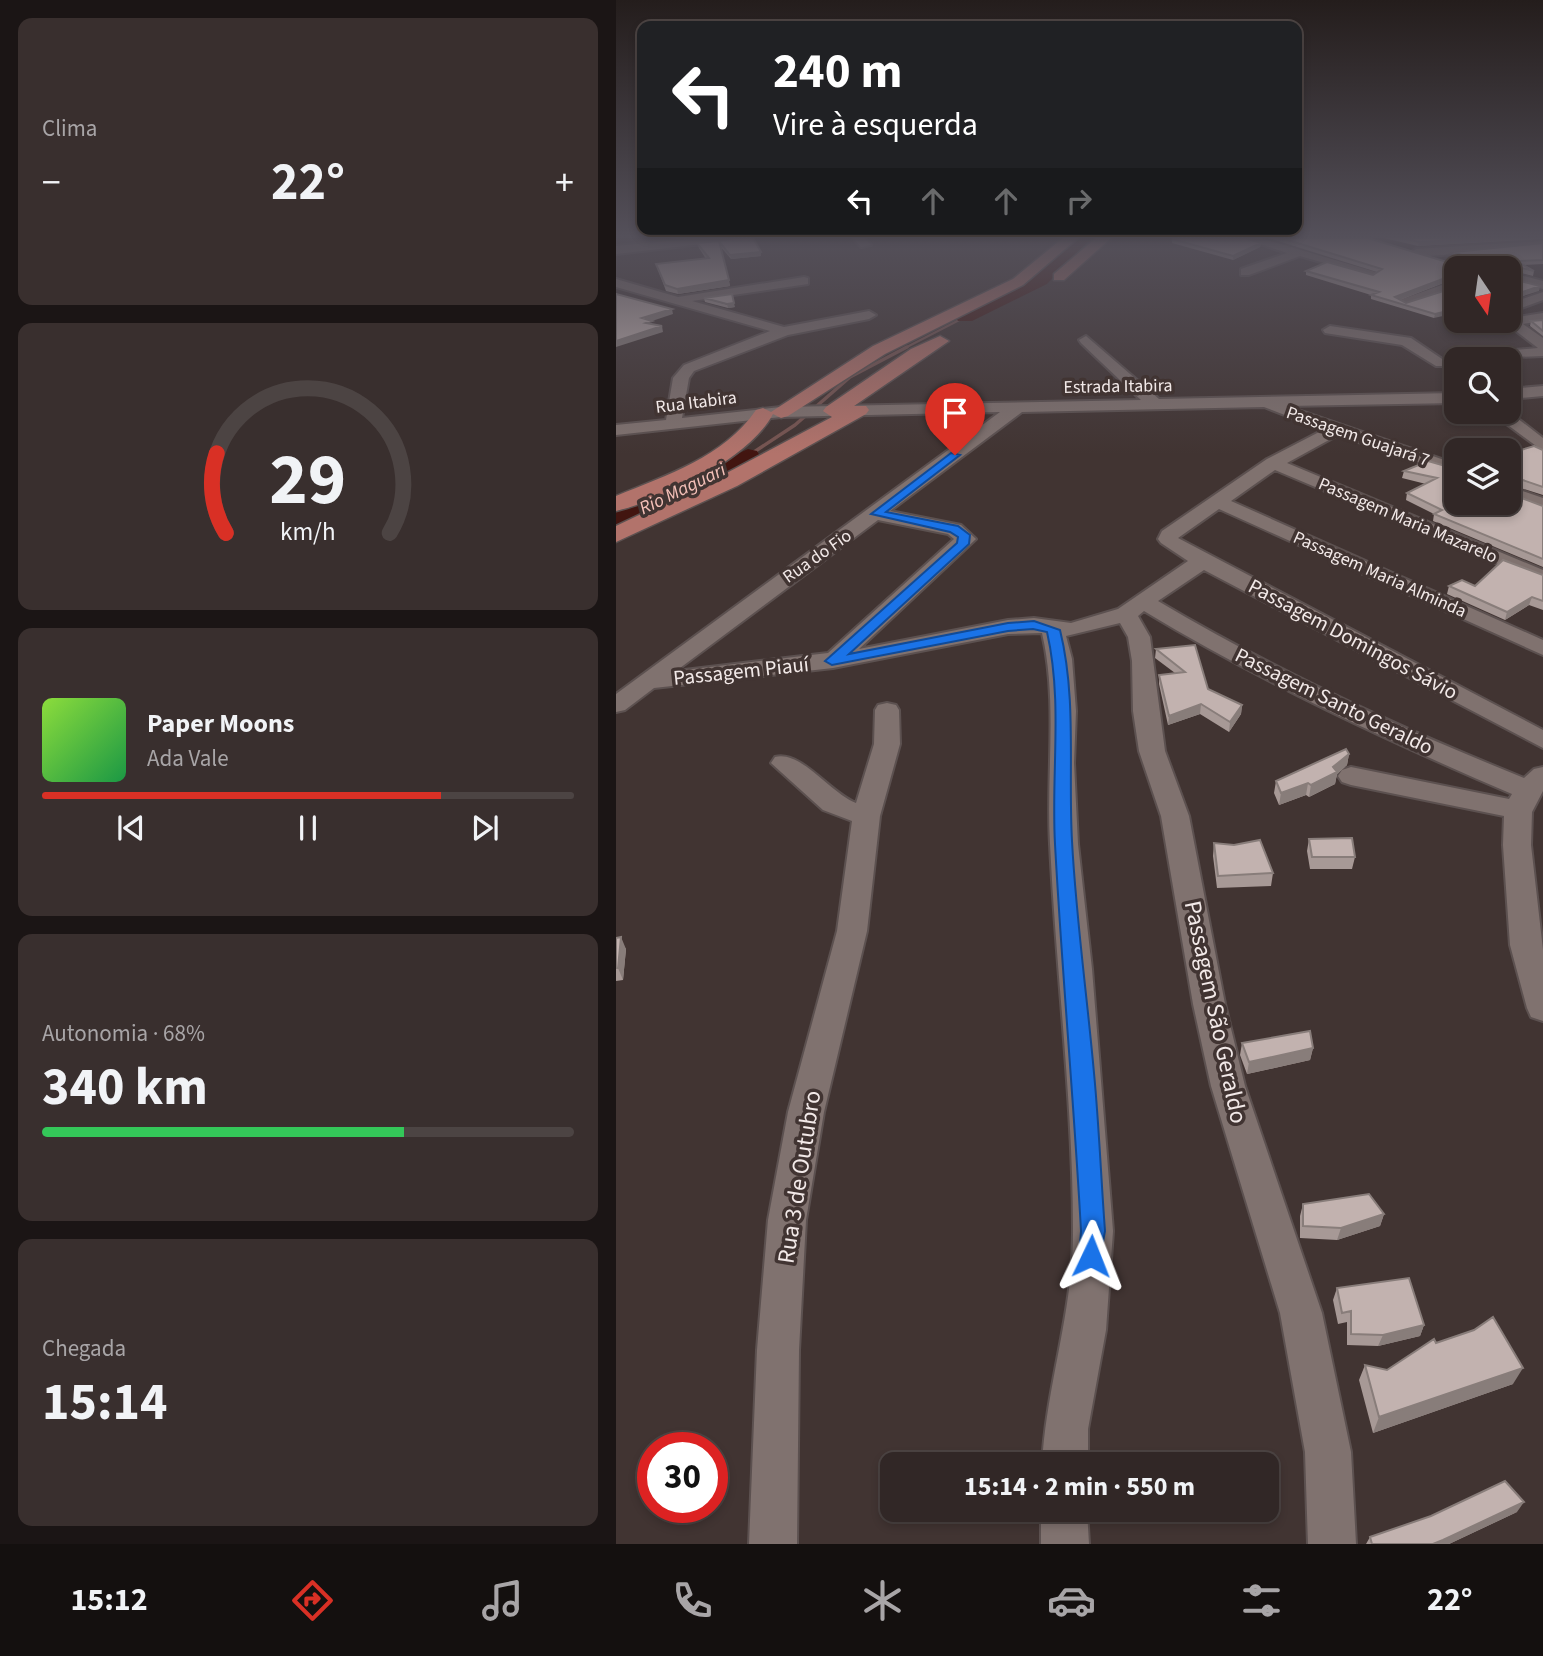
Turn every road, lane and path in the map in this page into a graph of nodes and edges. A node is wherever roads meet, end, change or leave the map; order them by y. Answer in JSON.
{"nodes":[{"id":1,"x":710,"y":310,"type":"edge"},
{"id":2,"x":961,"y":310,"type":"edge"},
{"id":3,"x":999,"y":310,"type":"edge"},
{"id":4,"x":992,"y":314,"type":"dead end"},
{"id":5,"x":869,"y":315,"type":"dead end"},
{"id":6,"x":1521,"y":315,"type":"edge"},
{"id":7,"x":1543,"y":317,"type":"edge"},
{"id":8,"x":1331,"y":330,"type":"dead end"},
{"id":9,"x":784,"y":331,"type":"junction"},
{"id":10,"x":1521,"y":331,"type":"edge"},
{"id":11,"x":950,"y":336,"type":"dead end"},
{"id":12,"x":1086,"y":340,"type":"dead end"},
{"id":13,"x":1543,"y":345,"type":"edge"},
{"id":14,"x":1543,"y":352,"type":"edge"},
{"id":15,"x":1521,"y":354,"type":"edge"},
{"id":16,"x":1444,"y":357,"type":"edge"},
{"id":17,"x":1543,"y":390,"type":"edge"},
{"id":18,"x":1521,"y":393,"type":"edge"},
{"id":19,"x":1444,"y":398,"type":"edge"},
{"id":20,"x":1259,"y":402,"type":"junction"},
{"id":21,"x":1155,"y":404,"type":"junction"},
{"id":22,"x":1018,"y":407,"type":"junction"},
{"id":23,"x":833,"y":411,"type":"junction"},
{"id":24,"x":859,"y":411,"type":"junction"},
{"id":25,"x":772,"y":413,"type":"junction"},
{"id":26,"x":673,"y":424,"type":"junction"},
{"id":27,"x":1516,"y":424,"type":"edge"},
{"id":28,"x":616,"y":430,"type":"edge"},
{"id":29,"x":1336,"y":430,"type":"junction"},
{"id":30,"x":1540,"y":440,"type":"edge"},
{"id":31,"x":1273,"y":463,"type":"junction"},
{"id":32,"x":1444,"y":466,"type":"edge"},
{"id":33,"x":1521,"y":496,"type":"edge"},
{"id":34,"x":1216,"y":501,"type":"junction"},
{"id":35,"x":616,"y":504,"type":"edge"},
{"id":36,"x":1543,"y":505,"type":"edge"},
{"id":37,"x":876,"y":514,"type":"junction"},
{"id":38,"x":616,"y":535,"type":"edge"},
{"id":39,"x":1204,"y":560,"type":"junction"},
{"id":40,"x":1543,"y":577,"type":"edge"},
{"id":41,"x":1136,"y":608,"type":"junction"},
{"id":42,"x":1053,"y":630,"type":"junction"},
{"id":43,"x":1543,"y":648,"type":"edge"},
{"id":44,"x":832,"y":661,"type":"junction"},
{"id":45,"x":646,"y":682,"type":"junction"},
{"id":46,"x":616,"y":705,"type":"edge"},
{"id":47,"x":887,"y":710,"type":"dead end"},
{"id":48,"x":1543,"y":740,"type":"edge"},
{"id":49,"x":784,"y":763,"type":"dead end"},
{"id":50,"x":1351,"y":776,"type":"dead end"},
{"id":51,"x":1530,"y":810,"type":"edge"},
{"id":52,"x":866,"y":816,"type":"junction"},
{"id":53,"x":1543,"y":1008,"type":"edge"},
{"id":54,"x":1065,"y":1452,"type":"edge"},
{"id":55,"x":1065,"y":1522,"type":"edge"},
{"id":56,"x":773,"y":1544,"type":"edge"},
{"id":57,"x":1065,"y":1544,"type":"edge"},
{"id":58,"x":1332,"y":1544,"type":"edge"}],
"edges":[{"from":1,"to":9,"type":"street"},
{"from":2,"to":25,"type":"main road"},
{"from":3,"to":4,"type":"main road"},
{"from":5,"to":9,"type":"street"},
{"from":6,"to":7,"type":"street"},
{"from":8,"to":16,"type":"street"},
{"from":9,"to":26,"type":"street"},
{"from":10,"to":13,"type":"street"},
{"from":11,"to":23,"type":"main road"},
{"from":12,"to":21,"type":"street"},
{"from":14,"to":15,"type":"street"},
{"from":17,"to":18,"type":"street"},
{"from":19,"to":20,"type":"street","name":"Estrada Itabira"},
{"from":20,"to":21,"type":"street","name":"Estrada Itabira"},
{"from":20,"to":29,"type":"street","name":"Passagem Guajará 7"},
{"from":21,"to":22,"type":"street","name":"Estrada Itabira"},
{"from":22,"to":24,"type":"street","name":"Estrada Itabira"},
{"from":22,"to":37,"type":"street","name":"Rua do Fio"},
{"from":23,"to":24,"type":"street","name":"Estrada Itabira"},
{"from":23,"to":25,"type":"street","name":"Estrada Itabira"},
{"from":24,"to":38,"type":"main road"},
{"from":25,"to":26,"type":"street","name":"Rua Itabira"},
{"from":25,"to":35,"type":"main road"},
{"from":26,"to":28,"type":"street","name":"Rua Itabira"},
{"from":27,"to":30,"type":"street"},
{"from":29,"to":31,"type":"street"},
{"from":29,"to":32,"type":"street","name":"Passagem Guajará 7"},
{"from":31,"to":34,"type":"street"},
{"from":31,"to":40,"type":"street","name":"Passagem Maria Mazarelo"},
{"from":33,"to":36,"type":"street"},
{"from":34,"to":39,"type":"street","name":"Passagem Domingos Sávio"},
{"from":34,"to":43,"type":"street","name":"Passagem Maria Alminda"},
{"from":37,"to":44,"type":"street"},
{"from":37,"to":45,"type":"street","name":"Rua do Fio"},
{"from":39,"to":41,"type":"street"},
{"from":39,"to":48,"type":"street","name":"Passagem Domingos Sávio"},
{"from":41,"to":42,"type":"street","name":"Passagem Piauí"},
{"from":41,"to":51,"type":"street","name":"Passagem Santo Geraldo"},
{"from":41,"to":58,"type":"street","name":"Passagem São Geraldo"},
{"from":42,"to":44,"type":"street","name":"Passagem Piauí"},
{"from":42,"to":54,"type":"street"},
{"from":44,"to":45,"type":"street","name":"Passagem Piauí"},
{"from":45,"to":46,"type":"street","name":"Rua do Fio"},
{"from":47,"to":52,"type":"street","name":"Rua 3 de Outubro"},
{"from":49,"to":52,"type":"street"},
{"from":50,"to":51,"type":"street"},
{"from":51,"to":53,"type":"street"},
{"from":52,"to":56,"type":"street","name":"Rua 3 de Outubro"},
{"from":55,"to":57,"type":"street"}]}
